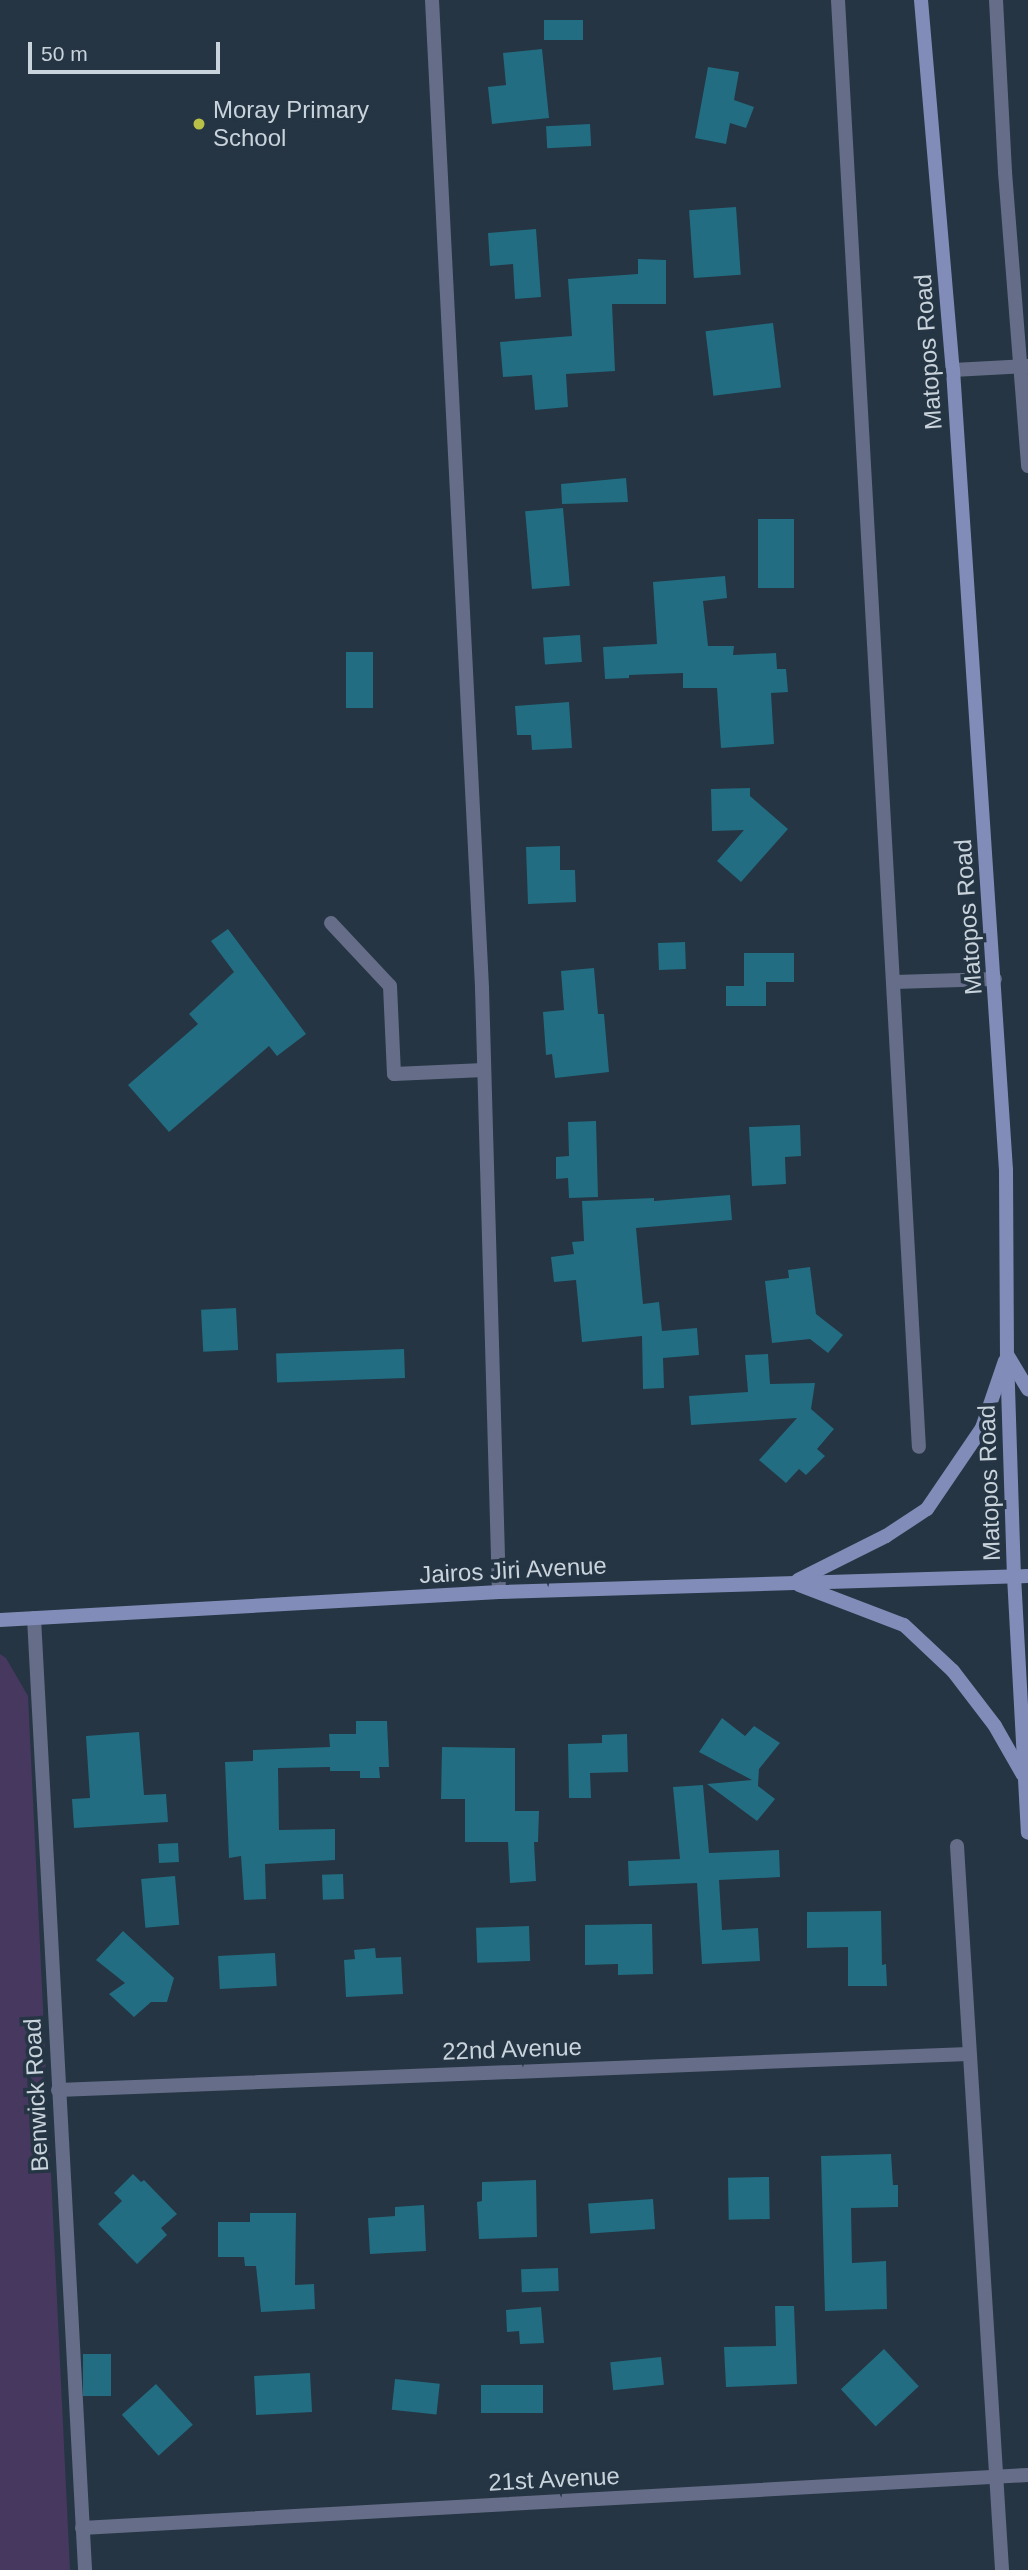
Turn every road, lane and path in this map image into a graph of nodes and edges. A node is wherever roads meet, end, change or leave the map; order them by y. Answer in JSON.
{"nodes":[{"id":1,"x":432,"y":0,"type":"edge"},
{"id":2,"x":838,"y":0,"type":"edge"},
{"id":3,"x":921,"y":0,"type":"edge"},
{"id":4,"x":996,"y":0,"type":"edge"},
{"id":5,"x":1025,"y":366,"type":"edge"},
{"id":6,"x":953,"y":370,"type":"junction"},
{"id":7,"x":1028,"y":466,"type":"edge"},
{"id":8,"x":331,"y":923,"type":"dead end"},
{"id":9,"x":995,"y":979,"type":"junction"},
{"id":10,"x":894,"y":982,"type":"junction"},
{"id":11,"x":484,"y":1070,"type":"junction"},
{"id":12,"x":1007,"y":1354,"type":"junction"},
{"id":13,"x":1028,"y":1389,"type":"edge"},
{"id":14,"x":919,"y":1447,"type":"dead end"},
{"id":15,"x":1021,"y":1576,"type":"edge"},
{"id":16,"x":794,"y":1582,"type":"junction"},
{"id":17,"x":499,"y":1592,"type":"junction"},
{"id":18,"x":34,"y":1618,"type":"junction"},
{"id":19,"x":0,"y":1620,"type":"edge"},
{"id":20,"x":1027,"y":1778,"type":"edge"},
{"id":21,"x":1028,"y":1833,"type":"edge"},
{"id":22,"x":957,"y":1846,"type":"dead end"},
{"id":23,"x":968,"y":2054,"type":"junction"},
{"id":24,"x":58,"y":2090,"type":"junction"},
{"id":25,"x":1028,"y":2475,"type":"edge"},
{"id":26,"x":997,"y":2477,"type":"junction"},
{"id":27,"x":82,"y":2528,"type":"junction"},
{"id":28,"x":85,"y":2570,"type":"edge"},
{"id":29,"x":1002,"y":2570,"type":"edge"}],
"edges":[{"from":1,"to":11,"type":"street"},
{"from":2,"to":10,"type":"street"},
{"from":3,"to":6,"type":"main road","name":"Matopos Road"},
{"from":4,"to":5,"type":"street"},
{"from":5,"to":6,"type":"street"},
{"from":5,"to":7,"type":"street"},
{"from":6,"to":9,"type":"main road","name":"Matopos Road"},
{"from":8,"to":11,"type":"street"},
{"from":9,"to":10,"type":"street"},
{"from":9,"to":12,"type":"main road","name":"Matopos Road"},
{"from":10,"to":14,"type":"street"},
{"from":11,"to":17,"type":"street"},
{"from":12,"to":13,"type":"main road"},
{"from":12,"to":15,"type":"main road","name":"Matopos Road"},
{"from":12,"to":16,"type":"main road"},
{"from":15,"to":16,"type":"main road","name":"Jairos Jiri Avenue"},
{"from":15,"to":20,"type":"main road","name":"Matopos Road"},
{"from":16,"to":17,"type":"main road","name":"Jairos Jiri Avenue"},
{"from":16,"to":20,"type":"main road"},
{"from":17,"to":18,"type":"main road","name":"Jairos Jiri Avenue"},
{"from":18,"to":19,"type":"main road","name":"Jairos Jiri Avenue"},
{"from":18,"to":24,"type":"street","name":"Benwick Road"},
{"from":20,"to":21,"type":"main road","name":"Matopos Road"},
{"from":22,"to":23,"type":"street"},
{"from":23,"to":24,"type":"street","name":"22nd Avenue"},
{"from":23,"to":26,"type":"street"},
{"from":24,"to":27,"type":"street","name":"Benwick Road"},
{"from":25,"to":26,"type":"street","name":"21st Avenue"},
{"from":26,"to":27,"type":"street","name":"21st Avenue"},
{"from":26,"to":29,"type":"street"},
{"from":27,"to":28,"type":"street","name":"Benwick Road"}]}
